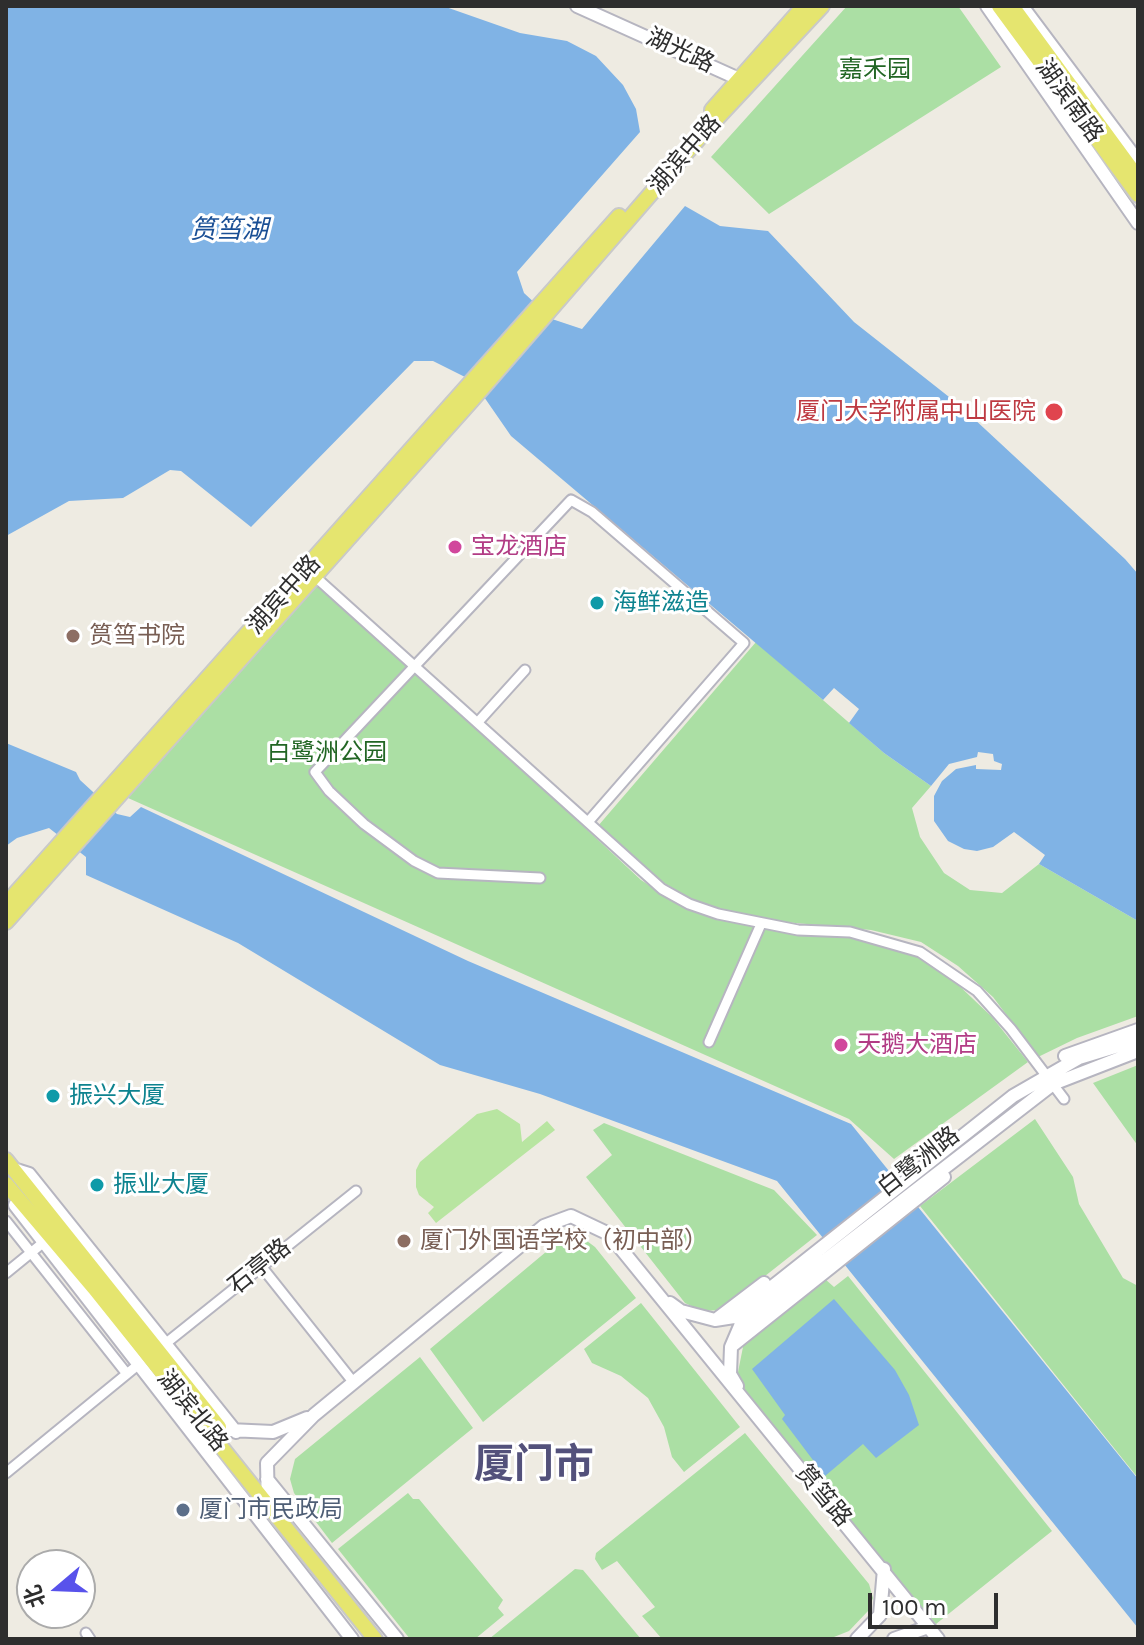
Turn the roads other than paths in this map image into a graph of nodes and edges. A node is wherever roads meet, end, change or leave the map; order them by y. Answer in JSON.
{"nodes":[{"id":1,"x":577,"y":6,"type":"edge"},
{"id":2,"x":804,"y":6,"type":"edge"},
{"id":3,"x":822,"y":6,"type":"edge"},
{"id":4,"x":987,"y":6,"type":"edge"},
{"id":5,"x":999,"y":6,"type":"edge"},
{"id":6,"x":1012,"y":6,"type":"edge"},
{"id":7,"x":1022,"y":6,"type":"edge"},
{"id":8,"x":739,"y":79,"type":"junction"},
{"id":9,"x":1138,"y":161,"type":"edge"},
{"id":10,"x":1138,"y":178,"type":"edge"},
{"id":11,"x":1138,"y":195,"type":"edge"},
{"id":12,"x":1138,"y":223,"type":"edge"},
{"id":13,"x":549,"y":304,"type":"junction"},
{"id":14,"x":310,"y":573,"type":"junction"},
{"id":15,"x":415,"y":665,"type":"junction"},
{"id":16,"x":525,"y":670,"type":"dead end"},
{"id":17,"x":478,"y":722,"type":"junction"},
{"id":18,"x":588,"y":822,"type":"junction"},
{"id":19,"x":64,"y":849,"type":"junction"},
{"id":20,"x":540,"y":878,"type":"dead end"},
{"id":21,"x":6,"y":904,"type":"edge"},
{"id":22,"x":6,"y":922,"type":"edge"},
{"id":23,"x":761,"y":924,"type":"junction"},
{"id":24,"x":1138,"y":1030,"type":"edge"},
{"id":25,"x":1138,"y":1040,"type":"edge"},
{"id":26,"x":709,"y":1042,"type":"dead end"},
{"id":27,"x":1138,"y":1053,"type":"edge"},
{"id":28,"x":1049,"y":1079,"type":"junction"},
{"id":29,"x":1064,"y":1099,"type":"dead end"},
{"id":30,"x":10,"y":1164,"type":"edge"},
{"id":31,"x":6,"y":1184,"type":"edge"},
{"id":32,"x":908,"y":1188,"type":"junction"},
{"id":33,"x":356,"y":1191,"type":"dead end"},
{"id":34,"x":6,"y":1193,"type":"edge"},
{"id":35,"x":6,"y":1221,"type":"edge"},
{"id":36,"x":44,"y":1242,"type":"junction"},
{"id":37,"x":828,"y":1251,"type":"junction"},
{"id":38,"x":31,"y":1252,"type":"junction"},
{"id":39,"x":261,"y":1266,"type":"junction"},
{"id":40,"x":6,"y":1273,"type":"edge"},
{"id":41,"x":657,"y":1295,"type":"junction"},
{"id":42,"x":165,"y":1344,"type":"junction"},
{"id":43,"x":706,"y":1355,"type":"joint"},
{"id":44,"x":139,"y":1364,"type":"junction"},
{"id":45,"x":127,"y":1374,"type":"junction"},
{"id":46,"x":354,"y":1383,"type":"junction"},
{"id":47,"x":748,"y":1406,"type":"junction"},
{"id":48,"x":314,"y":1415,"type":"junction"},
{"id":49,"x":219,"y":1427,"type":"joint"},
{"id":50,"x":236,"y":1432,"type":"junction"},
{"id":51,"x":6,"y":1473,"type":"edge"},
{"id":52,"x":267,"y":1479,"type":"junction"},
{"id":53,"x":268,"y":1506,"type":"junction"},
{"id":54,"x":884,"y":1569,"type":"junction"},
{"id":55,"x":928,"y":1627,"type":"junction"},
{"id":56,"x":352,"y":1639,"type":"edge"},
{"id":57,"x":375,"y":1639,"type":"edge"},
{"id":58,"x":397,"y":1639,"type":"edge"},
{"id":59,"x":857,"y":1639,"type":"edge"},
{"id":60,"x":894,"y":1639,"type":"edge"},
{"id":61,"x":938,"y":1639,"type":"edge"}],
"edges":[{"from":1,"to":8,"type":"main road","name":"湖光路"},
{"from":2,"to":8,"type":"main road"},
{"from":3,"to":13,"type":"main road","name":"湖滨中路"},
{"from":4,"to":12,"type":"main road"},
{"from":5,"to":11,"type":"main road","name":"湖滨南路"},
{"from":6,"to":10,"type":"main road","name":"湖滨南路"},
{"from":7,"to":9,"type":"main road"},
{"from":8,"to":13,"type":"main road"},
{"from":13,"to":14,"type":"main road","name":"湖宾中路"},
{"from":14,"to":15,"type":"street"},
{"from":14,"to":19,"type":"main road","name":"湖宾中路"},
{"from":15,"to":17,"type":"street"},
{"from":15,"to":18,"type":"street"},
{"from":15,"to":20,"type":"street"},
{"from":16,"to":17,"type":"street"},
{"from":17,"to":18,"type":"street"},
{"from":18,"to":23,"type":"street"},
{"from":19,"to":21,"type":"main road"},
{"from":19,"to":22,"type":"main road"},
{"from":23,"to":26,"type":"street"},
{"from":23,"to":28,"type":"street"},
{"from":24,"to":28,"type":"main road","name":"白鹭洲路"},
{"from":25,"to":28,"type":"main road","name":"白鹭洲路"},
{"from":27,"to":28,"type":"main road","name":"白鹭洲路"},
{"from":28,"to":29,"type":"street"},
{"from":28,"to":32,"type":"main road","name":"白鹭洲路"},
{"from":28,"to":32,"type":"main road","name":"白鹭洲路"},
{"from":30,"to":42,"type":"main road"},
{"from":30,"to":49,"type":"main road","name":"湖滨北路"},
{"from":31,"to":53,"type":"main road","name":"湖滨北路"},
{"from":32,"to":37,"type":"main road","name":"白鹭洲路"},
{"from":32,"to":37,"type":"main road","name":"白鹭洲路"},
{"from":33,"to":39,"type":"street","name":"石亭路"},
{"from":34,"to":36,"type":"main road"},
{"from":35,"to":38,"type":"street"},
{"from":36,"to":38,"type":"street"},
{"from":36,"to":44,"type":"main road"},
{"from":37,"to":41,"type":"main road","name":"白鹭洲路"},
{"from":37,"to":47,"type":"main road","name":"白鹭洲路"},
{"from":38,"to":40,"type":"street"},
{"from":38,"to":45,"type":"street"},
{"from":39,"to":42,"type":"street","name":"石亭路"},
{"from":39,"to":46,"type":"street"},
{"from":41,"to":43,"type":"main road","name":"白鹭洲路"},
{"from":41,"to":46,"type":"main road","name":"白鹭洲路"},
{"from":42,"to":50,"type":"main road"},
{"from":43,"to":47,"type":"main road","name":"筼筜路"},
{"from":44,"to":45,"type":"street"},
{"from":44,"to":56,"type":"main road"},
{"from":45,"to":51,"type":"street"},
{"from":46,"to":48,"type":"main road","name":"白鹭洲路"},
{"from":47,"to":54,"type":"main road","name":"筼筜路"},
{"from":48,"to":50,"type":"main road","name":"白鹭洲路"},
{"from":48,"to":52,"type":"main road","name":"白鹭洲路"},
{"from":49,"to":50,"type":"main road","name":"白鹭洲路"},
{"from":52,"to":53,"type":"main road","name":"白鹭洲路"},
{"from":52,"to":58,"type":"main road"},
{"from":53,"to":57,"type":"main road","name":"湖滨北路"},
{"from":54,"to":55,"type":"main road","name":"筼筜路"},
{"from":54,"to":59,"type":"main road"},
{"from":55,"to":60,"type":"main road"},
{"from":55,"to":61,"type":"main road","name":"筼筜路"}]}
